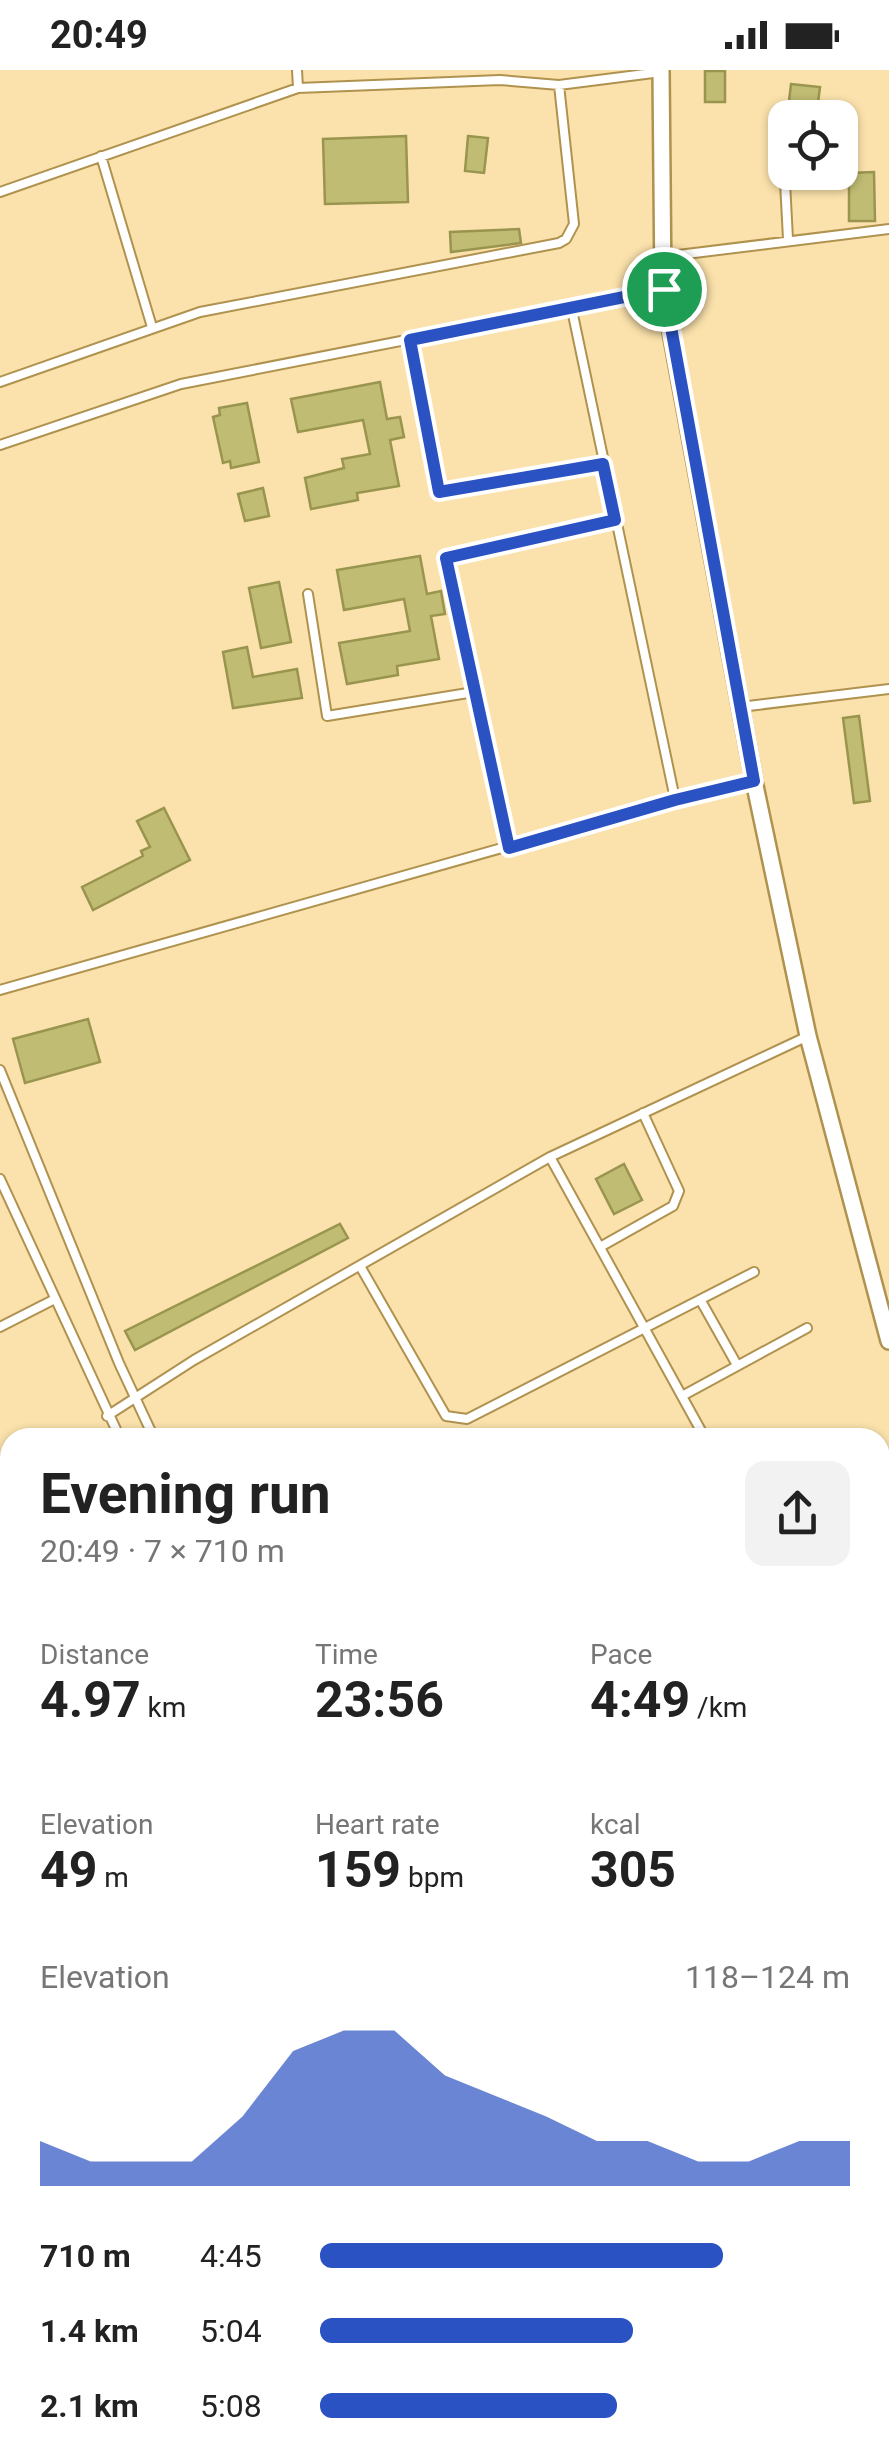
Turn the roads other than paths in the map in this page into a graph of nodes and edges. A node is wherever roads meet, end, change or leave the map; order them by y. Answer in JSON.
{"nodes":[{"id":1,"x":298,"y":70,"type":"edge"},
{"id":2,"x":662,"y":71,"type":"edge"},
{"id":3,"x":500,"y":75,"type":"edge"},
{"id":4,"x":558,"y":85,"type":"junction"},
{"id":5,"x":298,"y":88,"type":"junction"},
{"id":6,"x":102,"y":156,"type":"junction"},
{"id":7,"x":785,"y":190,"type":"edge"},
{"id":8,"x":0,"y":192,"type":"edge"},
{"id":9,"x":889,"y":229,"type":"edge"},
{"id":10,"x":788,"y":239,"type":"junction"},
{"id":11,"x":662,"y":258,"type":"junction"},
{"id":12,"x":664,"y":289,"type":"junction"},
{"id":13,"x":572,"y":310,"type":"junction"},
{"id":14,"x":152,"y":327,"type":"junction"},
{"id":15,"x":410,"y":340,"type":"junction"},
{"id":16,"x":0,"y":382,"type":"edge"},
{"id":17,"x":0,"y":445,"type":"edge"},
{"id":18,"x":603,"y":464,"type":"junction"},
{"id":19,"x":615,"y":520,"type":"junction"},
{"id":20,"x":308,"y":594,"type":"dead end"},
{"id":21,"x":889,"y":689,"type":"edge"},
{"id":22,"x":474,"y":692,"type":"junction"},
{"id":23,"x":740,"y":707,"type":"junction"},
{"id":24,"x":754,"y":781,"type":"junction"},
{"id":25,"x":675,"y":800,"type":"junction"},
{"id":26,"x":509,"y":848,"type":"junction"},
{"id":27,"x":0,"y":990,"type":"edge"},
{"id":28,"x":808,"y":1036,"type":"junction"},
{"id":29,"x":0,"y":1070,"type":"edge"},
{"id":30,"x":642,"y":1114,"type":"junction"},
{"id":31,"x":550,"y":1157,"type":"junction"},
{"id":32,"x":0,"y":1180,"type":"edge"},
{"id":33,"x":4,"y":1202,"type":"edge"},
{"id":34,"x":600,"y":1247,"type":"junction"},
{"id":35,"x":360,"y":1266,"type":"junction"},
{"id":36,"x":754,"y":1272,"type":"dead end"},
{"id":37,"x":53,"y":1300,"type":"junction"},
{"id":38,"x":701,"y":1301,"type":"junction"},
{"id":39,"x":0,"y":1327,"type":"edge"},
{"id":40,"x":808,"y":1328,"type":"dead end"},
{"id":41,"x":646,"y":1330,"type":"junction"},
{"id":42,"x":889,"y":1341,"type":"edge"},
{"id":43,"x":737,"y":1364,"type":"junction"},
{"id":44,"x":682,"y":1396,"type":"junction"},
{"id":45,"x":136,"y":1400,"type":"junction"},
{"id":46,"x":107,"y":1416,"type":"junction"},
{"id":47,"x":114,"y":1428,"type":"edge"},
{"id":48,"x":149,"y":1428,"type":"edge"},
{"id":49,"x":700,"y":1428,"type":"edge"}],
"edges":[{"from":1,"to":5,"type":"lane"},
{"from":2,"to":4,"type":"lane"},
{"from":2,"to":11,"type":"street"},
{"from":3,"to":4,"type":"lane"},
{"from":3,"to":5,"type":"lane"},
{"from":4,"to":14,"type":"lane"},
{"from":5,"to":6,"type":"lane"},
{"from":6,"to":8,"type":"lane"},
{"from":6,"to":14,"type":"lane"},
{"from":7,"to":10,"type":"lane"},
{"from":9,"to":10,"type":"lane"},
{"from":10,"to":11,"type":"lane"},
{"from":11,"to":12,"type":"street"},
{"from":12,"to":13,"type":"lane"},
{"from":12,"to":23,"type":"street"},
{"from":13,"to":15,"type":"lane"},
{"from":13,"to":18,"type":"lane"},
{"from":14,"to":16,"type":"lane"},
{"from":15,"to":17,"type":"lane"},
{"from":15,"to":18,"type":"lane"},
{"from":18,"to":19,"type":"lane"},
{"from":19,"to":22,"type":"lane"},
{"from":19,"to":25,"type":"lane"},
{"from":20,"to":22,"type":"lane"},
{"from":21,"to":23,"type":"lane"},
{"from":22,"to":26,"type":"lane"},
{"from":23,"to":24,"type":"street"},
{"from":24,"to":25,"type":"lane"},
{"from":24,"to":28,"type":"street"},
{"from":25,"to":26,"type":"lane"},
{"from":26,"to":27,"type":"lane"},
{"from":28,"to":30,"type":"lane"},
{"from":28,"to":42,"type":"street"},
{"from":29,"to":45,"type":"lane"},
{"from":30,"to":31,"type":"lane"},
{"from":30,"to":34,"type":"lane"},
{"from":31,"to":34,"type":"lane"},
{"from":31,"to":35,"type":"lane"},
{"from":32,"to":33,"type":"lane"},
{"from":33,"to":37,"type":"lane"},
{"from":34,"to":41,"type":"lane"},
{"from":35,"to":41,"type":"lane"},
{"from":35,"to":45,"type":"lane"},
{"from":36,"to":38,"type":"lane"},
{"from":37,"to":39,"type":"lane"},
{"from":37,"to":46,"type":"lane"},
{"from":38,"to":41,"type":"lane"},
{"from":38,"to":43,"type":"lane"},
{"from":40,"to":43,"type":"lane"},
{"from":41,"to":44,"type":"lane"},
{"from":43,"to":44,"type":"lane"},
{"from":44,"to":49,"type":"lane"},
{"from":45,"to":46,"type":"lane"},
{"from":45,"to":48,"type":"lane"},
{"from":46,"to":47,"type":"lane"}]}
